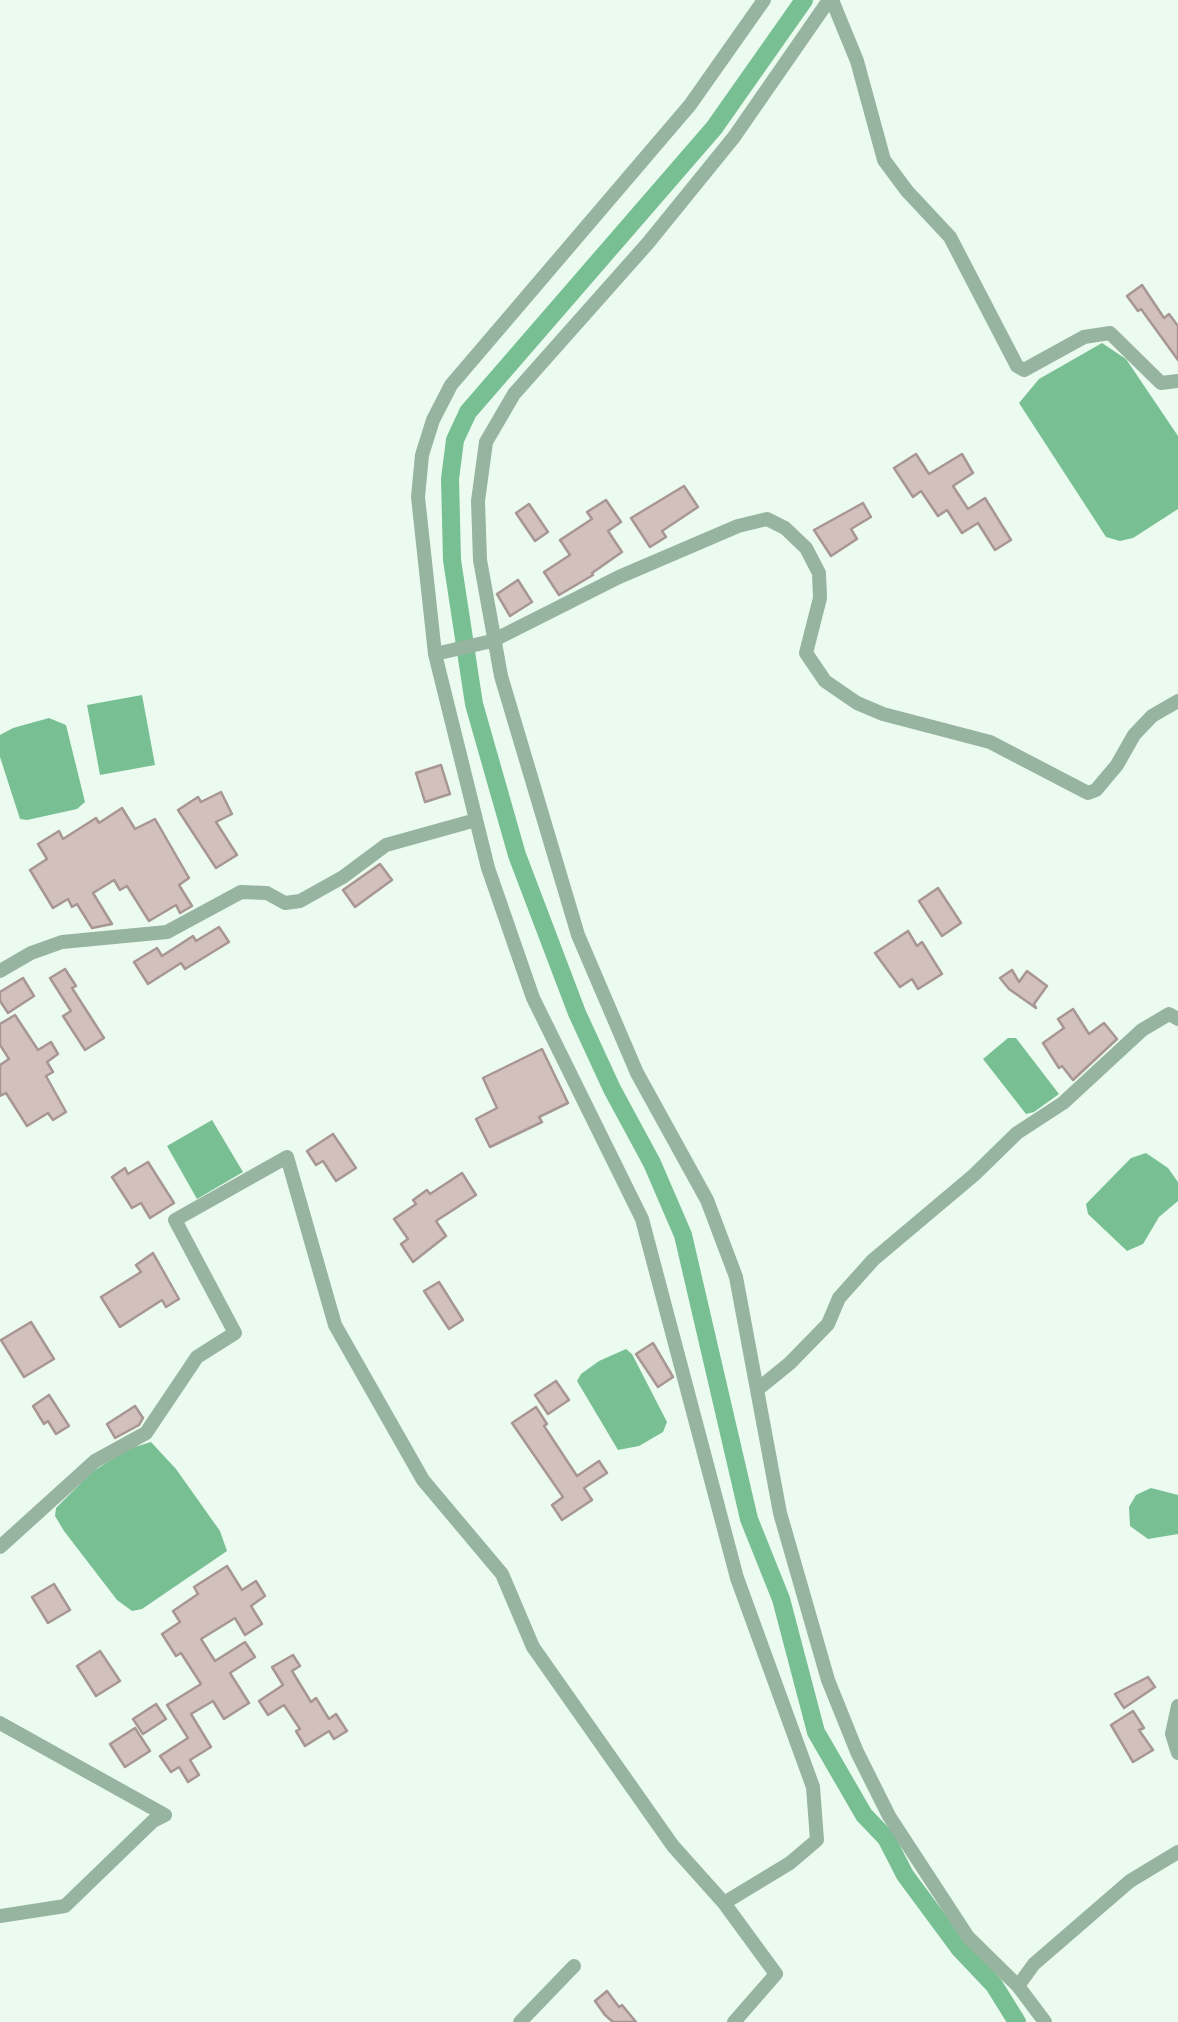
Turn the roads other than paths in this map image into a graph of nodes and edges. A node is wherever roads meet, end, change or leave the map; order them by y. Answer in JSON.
{"nodes":[{"id":1,"x":764,"y":0,"type":"edge"},
{"id":2,"x":831,"y":0,"type":"edge"},
{"id":3,"x":1178,"y":381,"type":"edge"},
{"id":4,"x":492,"y":640,"type":"junction"},
{"id":5,"x":435,"y":654,"type":"junction"},
{"id":6,"x":1178,"y":700,"type":"edge"},
{"id":7,"x":476,"y":820,"type":"junction"},
{"id":8,"x":0,"y":971,"type":"edge"},
{"id":9,"x":1178,"y":1019,"type":"edge"},
{"id":10,"x":758,"y":1389,"type":"junction"},
{"id":11,"x":0,"y":1547,"type":"edge"},
{"id":12,"x":1178,"y":1706,"type":"edge"},
{"id":13,"x":0,"y":1723,"type":"edge"},
{"id":14,"x":1178,"y":1753,"type":"edge"},
{"id":15,"x":1178,"y":1852,"type":"edge"},
{"id":16,"x":724,"y":1903,"type":"junction"},
{"id":17,"x":0,"y":1916,"type":"edge"},
{"id":18,"x":574,"y":1966,"type":"dead end"},
{"id":19,"x":1018,"y":1986,"type":"junction"},
{"id":20,"x":520,"y":2022,"type":"edge"},
{"id":21,"x":734,"y":2022,"type":"edge"},
{"id":22,"x":1045,"y":2022,"type":"edge"}],
"edges":[{"from":1,"to":5,"type":"street"},
{"from":2,"to":3,"type":"street"},
{"from":2,"to":4,"type":"street"},
{"from":4,"to":5,"type":"street"},
{"from":4,"to":6,"type":"street"},
{"from":4,"to":10,"type":"street"},
{"from":5,"to":7,"type":"street"},
{"from":7,"to":8,"type":"street"},
{"from":7,"to":16,"type":"street"},
{"from":9,"to":10,"type":"street"},
{"from":10,"to":19,"type":"street"},
{"from":11,"to":16,"type":"street"},
{"from":12,"to":14,"type":"street"},
{"from":13,"to":17,"type":"street"},
{"from":15,"to":19,"type":"street"},
{"from":16,"to":21,"type":"street"},
{"from":18,"to":20,"type":"street"},
{"from":19,"to":22,"type":"street"}]}
